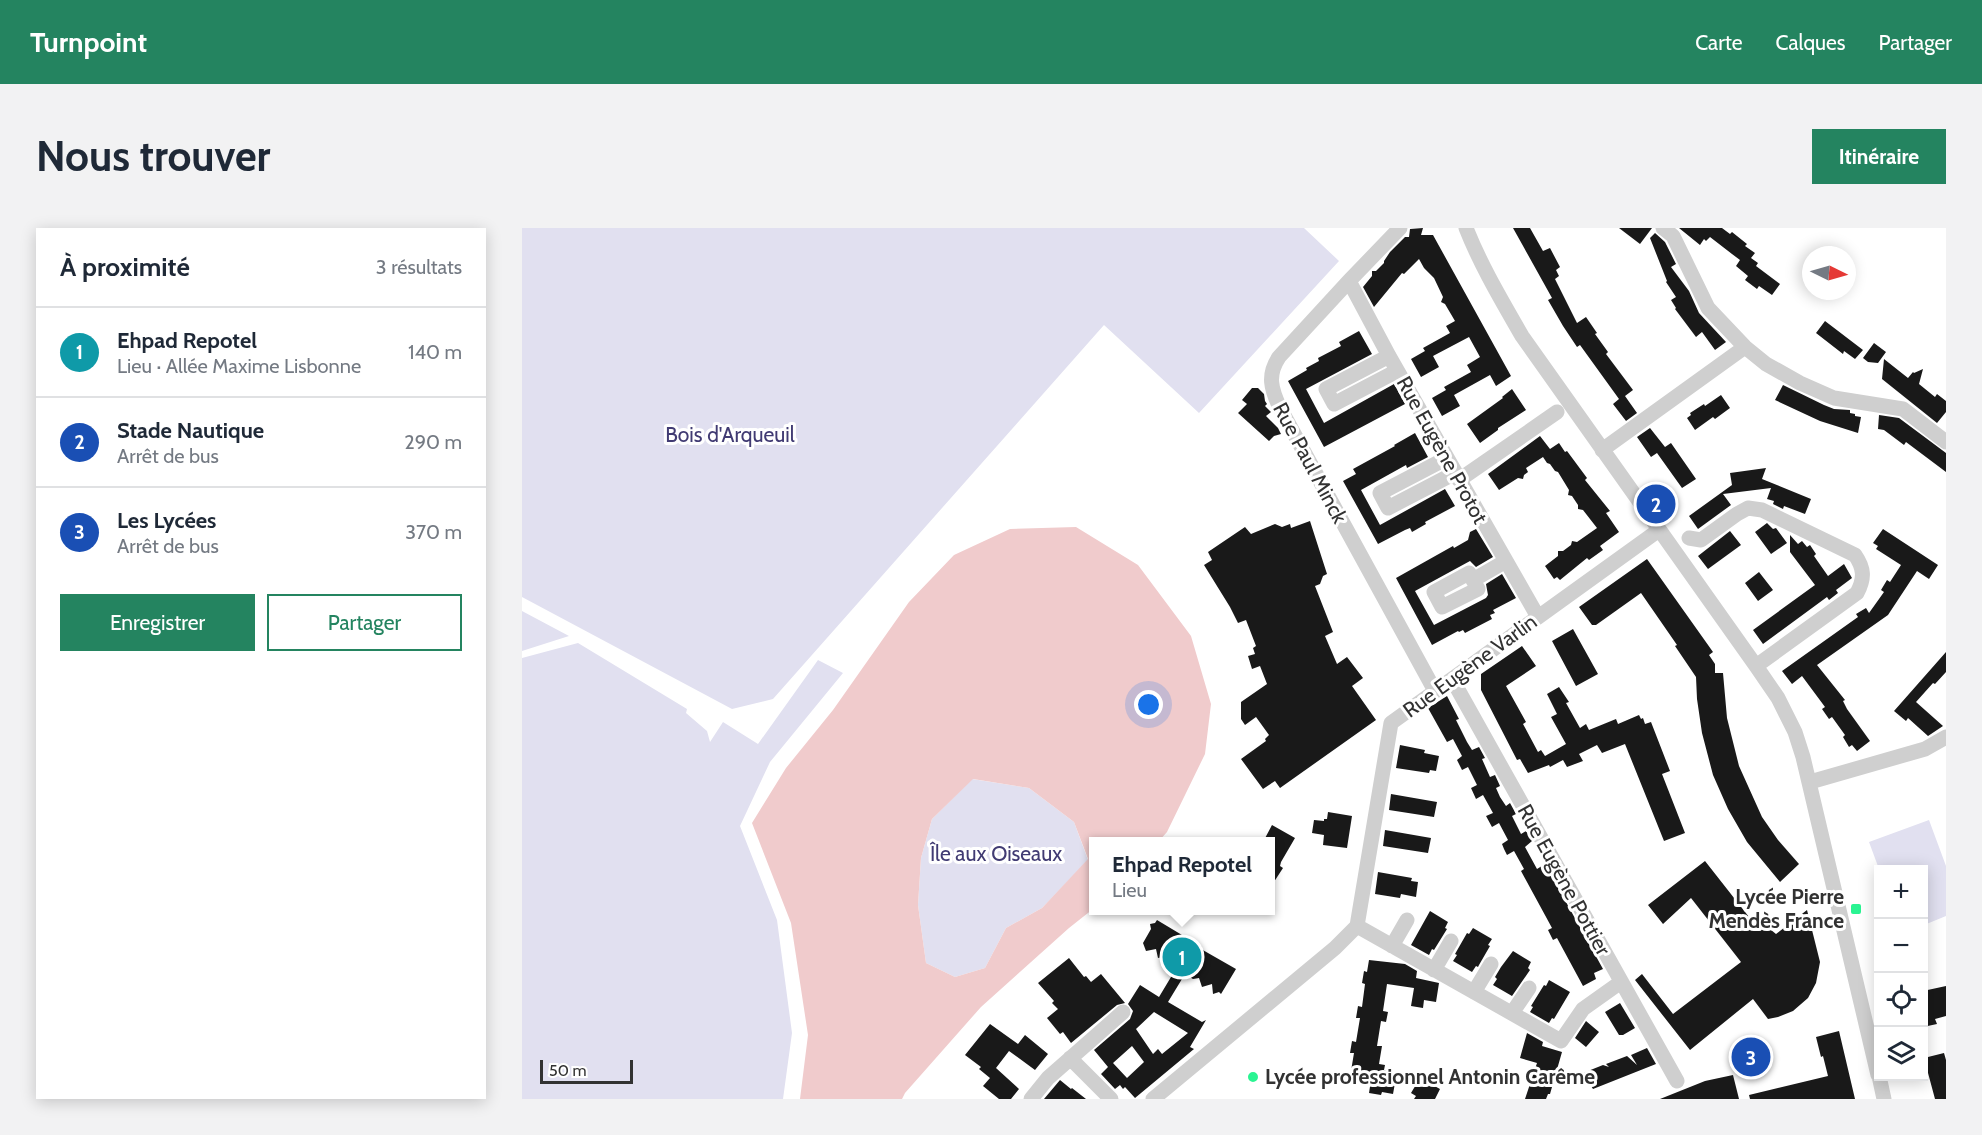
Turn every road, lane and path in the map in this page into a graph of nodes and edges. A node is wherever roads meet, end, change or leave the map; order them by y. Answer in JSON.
{"nodes":[{"id":1,"x":1400,"y":228,"type":"edge"},
{"id":2,"x":1466,"y":228,"type":"edge"},
{"id":3,"x":1663,"y":228,"type":"edge"},
{"id":4,"x":1348,"y":281,"type":"junction"},
{"id":5,"x":1745,"y":347,"type":"junction"},
{"id":6,"x":1389,"y":356,"type":"junction"},
{"id":7,"x":1397,"y":370,"type":"junction"},
{"id":8,"x":1557,"y":412,"type":"dead end"},
{"id":9,"x":1946,"y":442,"type":"edge"},
{"id":10,"x":1602,"y":450,"type":"junction"},
{"id":11,"x":1447,"y":458,"type":"junction"},
{"id":12,"x":1457,"y":476,"type":"junction"},
{"id":13,"x":1659,"y":530,"type":"junction"},
{"id":14,"x":1689,"y":538,"type":"dead end"},
{"id":15,"x":1506,"y":561,"type":"junction"},
{"id":16,"x":1473,"y":580,"type":"dead end"},
{"id":17,"x":1538,"y":617,"type":"junction"},
{"id":18,"x":1756,"y":666,"type":"junction"},
{"id":19,"x":1452,"y":679,"type":"junction"},
{"id":20,"x":1435,"y":691,"type":"junction"},
{"id":21,"x":1946,"y":737,"type":"edge"},
{"id":22,"x":1810,"y":782,"type":"junction"},
{"id":23,"x":1407,"y":920,"type":"dead end"},
{"id":24,"x":1357,"y":927,"type":"junction"},
{"id":25,"x":1451,"y":941,"type":"dead end"},
{"id":26,"x":1392,"y":946,"type":"junction"},
{"id":27,"x":1491,"y":964,"type":"dead end"},
{"id":28,"x":1434,"y":970,"type":"junction"},
{"id":29,"x":1622,"y":982,"type":"junction"},
{"id":30,"x":1529,"y":987,"type":"dead end"},
{"id":31,"x":1474,"y":992,"type":"junction"},
{"id":32,"x":1123,"y":1012,"type":"dead end"},
{"id":33,"x":1512,"y":1013,"type":"junction"},
{"id":34,"x":1874,"y":1056,"type":"edge"},
{"id":35,"x":1070,"y":1058,"type":"junction"},
{"id":36,"x":1677,"y":1081,"type":"dead end"},
{"id":37,"x":1880,"y":1081,"type":"edge"},
{"id":38,"x":1031,"y":1099,"type":"edge"},
{"id":39,"x":1111,"y":1099,"type":"edge"},
{"id":40,"x":1153,"y":1099,"type":"edge"},
{"id":41,"x":1884,"y":1099,"type":"edge"}],
"edges":[{"from":1,"to":4,"type":"street","name":"Rue Paul Minck"},
{"from":2,"to":10,"type":"street"},
{"from":3,"to":5,"type":"street"},
{"from":4,"to":6,"type":"street","name":"Rue Eugène Protot"},
{"from":4,"to":20,"type":"street","name":"Rue Paul Minck"},
{"from":5,"to":9,"type":"street"},
{"from":5,"to":10,"type":"street"},
{"from":6,"to":7,"type":"street","name":"Rue Eugène Protot"},
{"from":6,"to":7,"type":"street"},
{"from":7,"to":11,"type":"street","name":"Rue Eugène Protot"},
{"from":8,"to":12,"type":"street"},
{"from":10,"to":13,"type":"street"},
{"from":11,"to":12,"type":"street","name":"Rue Eugène Protot"},
{"from":11,"to":12,"type":"street"},
{"from":12,"to":15,"type":"street","name":"Rue Eugène Protot"},
{"from":13,"to":17,"type":"street","name":"Rue Eugène Varlin"},
{"from":13,"to":18,"type":"street"},
{"from":14,"to":18,"type":"street"},
{"from":15,"to":16,"type":"street"},
{"from":15,"to":17,"type":"street","name":"Rue Eugène Protot"},
{"from":17,"to":19,"type":"street","name":"Rue Eugène Varlin"},
{"from":18,"to":22,"type":"street"},
{"from":19,"to":20,"type":"street","name":"Rue Eugène Varlin"},
{"from":19,"to":29,"type":"street","name":"Rue Eugène Pottier"},
{"from":20,"to":24,"type":"street","name":"Rue Eugène Varlin"},
{"from":21,"to":22,"type":"street"},
{"from":22,"to":34,"type":"street"},
{"from":23,"to":26,"type":"street"},
{"from":24,"to":26,"type":"street"},
{"from":24,"to":40,"type":"street"},
{"from":25,"to":28,"type":"street"},
{"from":26,"to":28,"type":"street"},
{"from":27,"to":31,"type":"street"},
{"from":28,"to":31,"type":"street"},
{"from":29,"to":33,"type":"street"},
{"from":29,"to":36,"type":"street","name":"Rue Eugène Pottier"},
{"from":30,"to":33,"type":"street"},
{"from":31,"to":33,"type":"street"},
{"from":32,"to":35,"type":"street"},
{"from":35,"to":38,"type":"street"},
{"from":35,"to":39,"type":"street"},
{"from":37,"to":41,"type":"street"}]}
